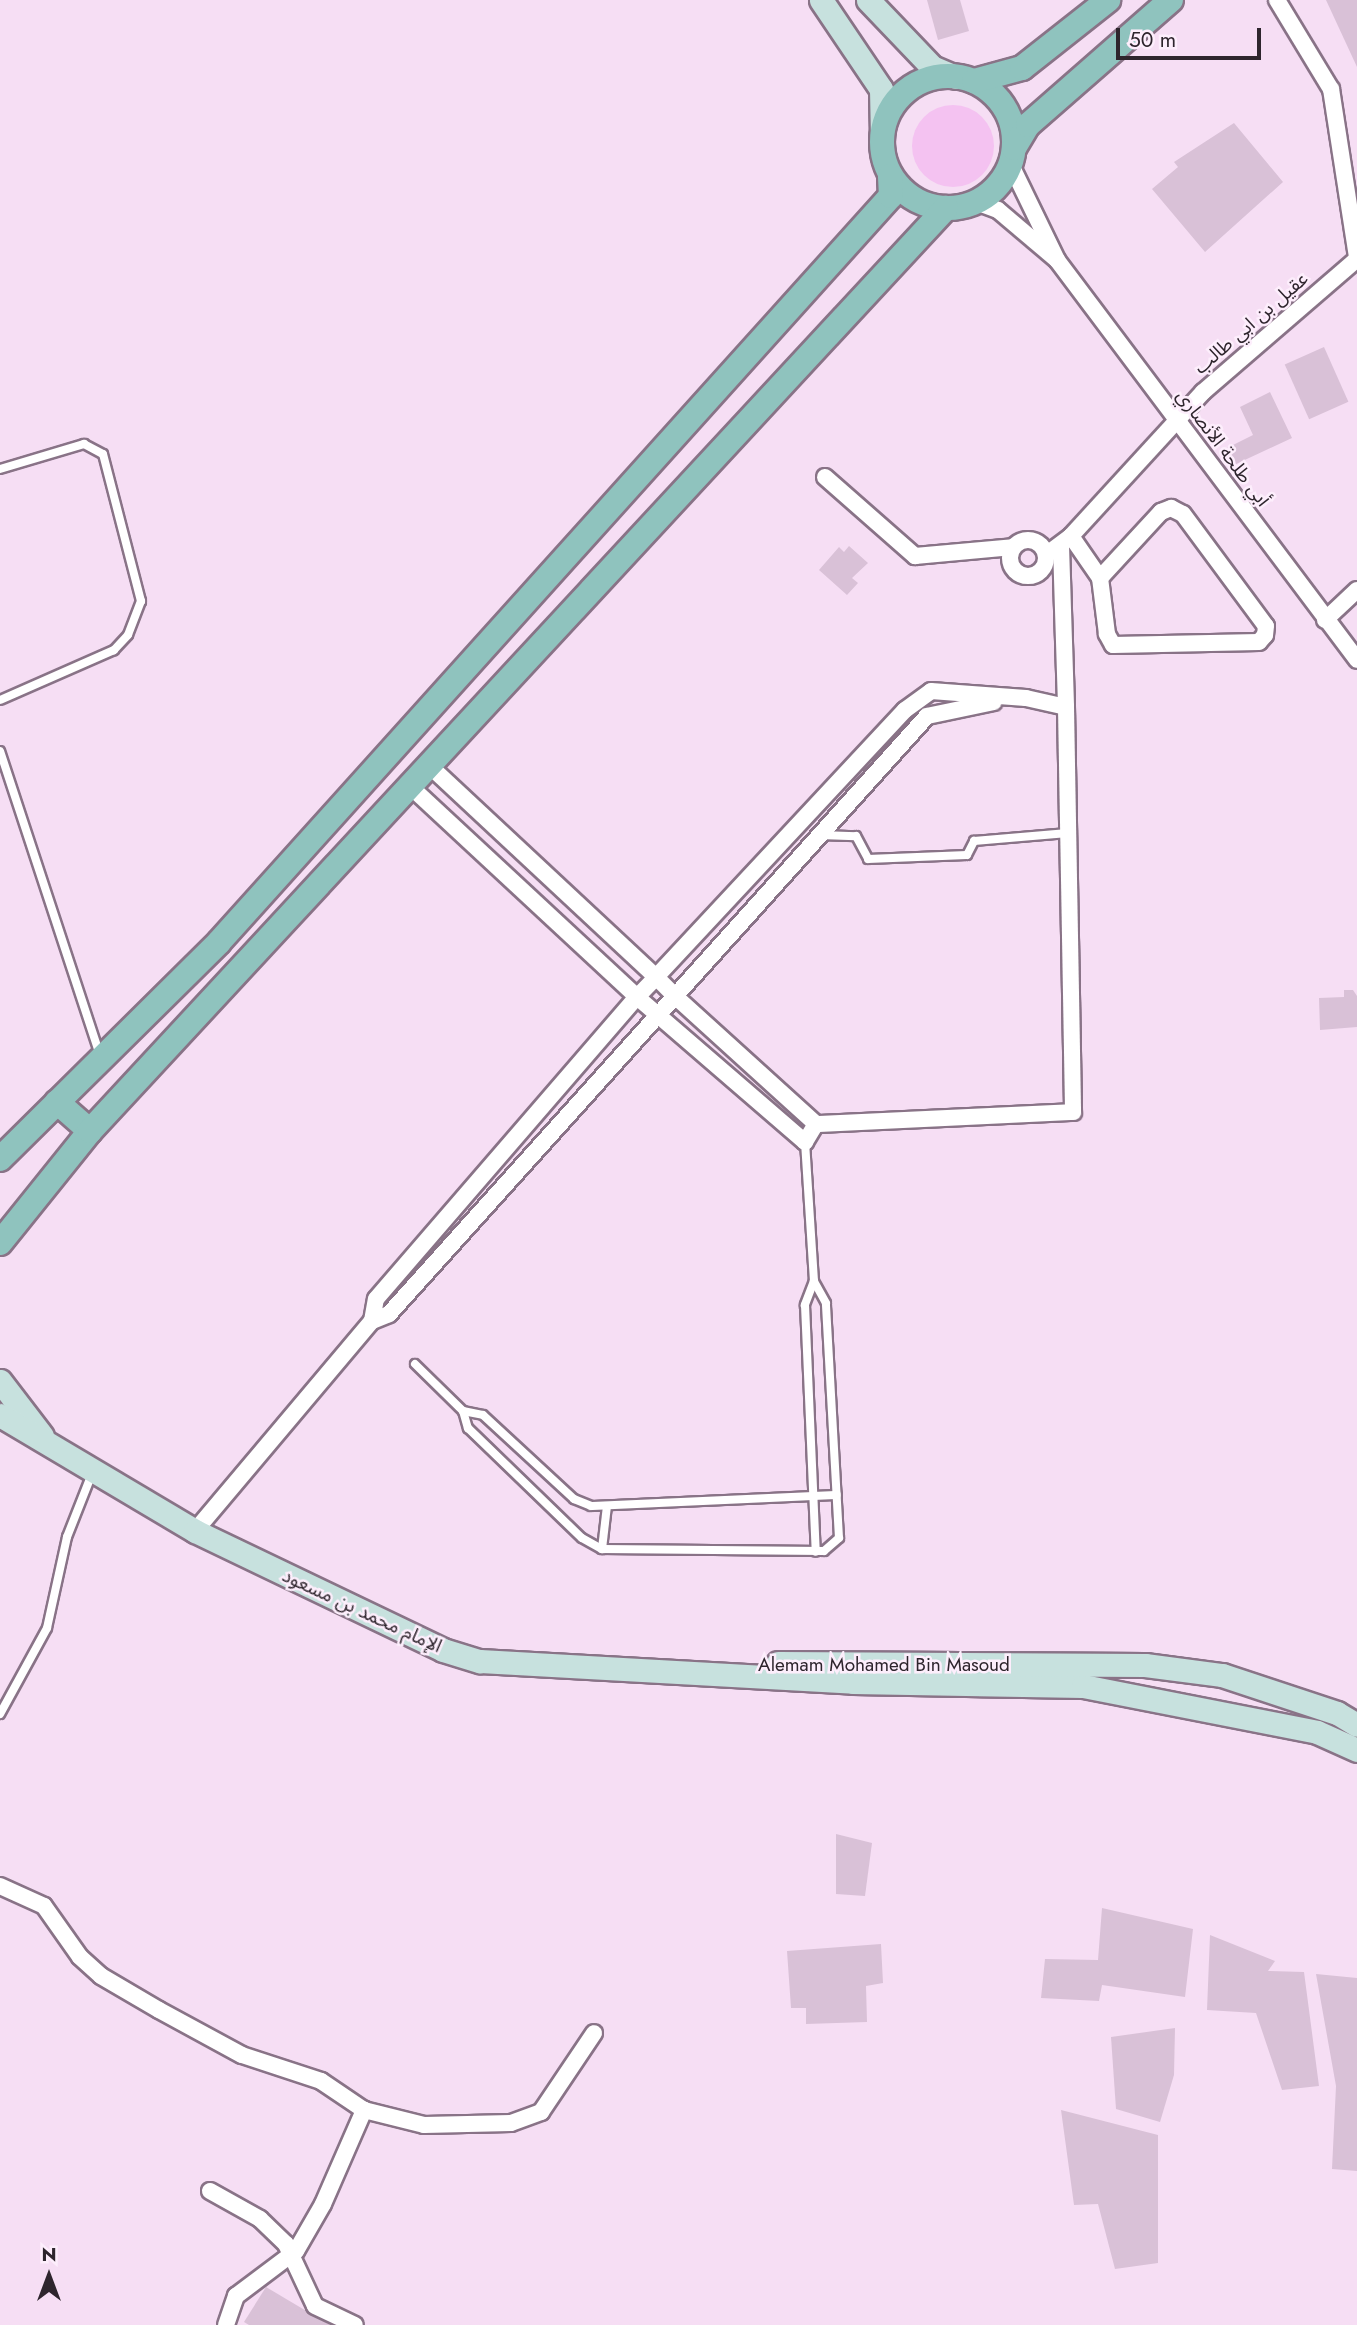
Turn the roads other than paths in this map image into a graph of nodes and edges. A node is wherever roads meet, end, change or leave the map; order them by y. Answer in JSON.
{"nodes":[{"id":1,"x":821,"y":0,"type":"edge"},
{"id":2,"x":868,"y":0,"type":"edge"},
{"id":3,"x":1108,"y":0,"type":"edge"},
{"id":4,"x":1171,"y":0,"type":"edge"},
{"id":5,"x":1277,"y":0,"type":"edge"},
{"id":6,"x":965,"y":79,"type":"junction"},
{"id":7,"x":881,"y":137,"type":"junction"},
{"id":8,"x":1012,"y":155,"type":"junction"},
{"id":9,"x":890,"y":176,"type":"junction"},
{"id":10,"x":976,"y":202,"type":"junction"},
{"id":11,"x":946,"y":208,"type":"junction"},
{"id":12,"x":1357,"y":258,"type":"edge"},
{"id":13,"x":1057,"y":260,"type":"junction"},
{"id":14,"x":1177,"y":422,"type":"junction"},
{"id":15,"x":0,"y":468,"type":"edge"},
{"id":16,"x":825,"y":477,"type":"dead end"},
{"id":17,"x":1066,"y":541,"type":"junction"},
{"id":18,"x":1013,"y":547,"type":"junction"},
{"id":19,"x":1046,"y":555,"type":"junction"},
{"id":20,"x":1100,"y":578,"type":"junction"},
{"id":21,"x":1357,"y":590,"type":"edge"},
{"id":22,"x":1325,"y":620,"type":"junction"},
{"id":23,"x":1357,"y":660,"type":"edge"},
{"id":24,"x":1026,"y":698,"type":"junction"},
{"id":25,"x":0,"y":700,"type":"edge"},
{"id":26,"x":1066,"y":707,"type":"junction"},
{"id":27,"x":0,"y":751,"type":"edge"},
{"id":28,"x":429,"y":765,"type":"junction"},
{"id":29,"x":411,"y":786,"type":"junction"},
{"id":30,"x":1068,"y":834,"type":"junction"},
{"id":31,"x":817,"y":835,"type":"junction"},
{"id":32,"x":219,"y":942,"type":"junction"},
{"id":33,"x":245,"y":965,"type":"junction"},
{"id":34,"x":656,"y":977,"type":"junction"},
{"id":35,"x":675,"y":996,"type":"junction"},
{"id":36,"x":637,"y":998,"type":"junction"},
{"id":37,"x":657,"y":1014,"type":"junction"},
{"id":38,"x":101,"y":1058,"type":"junction"},
{"id":39,"x":57,"y":1102,"type":"junction"},
{"id":40,"x":816,"y":1124,"type":"junction"},
{"id":41,"x":90,"y":1131,"type":"junction"},
{"id":42,"x":805,"y":1142,"type":"junction"},
{"id":43,"x":0,"y":1159,"type":"edge"},
{"id":44,"x":0,"y":1243,"type":"edge"},
{"id":45,"x":814,"y":1281,"type":"junction"},
{"id":46,"x":372,"y":1321,"type":"junction"},
{"id":47,"x":415,"y":1364,"type":"dead end"},
{"id":48,"x":0,"y":1381,"type":"edge"},
{"id":49,"x":463,"y":1411,"type":"junction"},
{"id":50,"x":0,"y":1415,"type":"edge"},
{"id":51,"x":42,"y":1436,"type":"junction"},
{"id":52,"x":94,"y":1468,"type":"junction"},
{"id":53,"x":837,"y":1495,"type":"junction"},
{"id":54,"x":813,"y":1496,"type":"junction"},
{"id":55,"x":607,"y":1506,"type":"junction"},
{"id":56,"x":195,"y":1531,"type":"junction"},
{"id":57,"x":602,"y":1549,"type":"junction"},
{"id":58,"x":816,"y":1552,"type":"junction"},
{"id":59,"x":1183,"y":1670,"type":"junction"},
{"id":60,"x":716,"y":1671,"type":"junction"},
{"id":61,"x":1177,"y":1702,"type":"junction"},
{"id":62,"x":0,"y":1714,"type":"edge"},
{"id":63,"x":1357,"y":1725,"type":"edge"},
{"id":64,"x":1357,"y":1750,"type":"edge"},
{"id":65,"x":0,"y":1886,"type":"edge"},
{"id":66,"x":594,"y":2033,"type":"dead end"},
{"id":67,"x":364,"y":2110,"type":"junction"},
{"id":68,"x":210,"y":2192,"type":"dead end"},
{"id":69,"x":289,"y":2255,"type":"junction"},
{"id":70,"x":226,"y":2325,"type":"edge"},
{"id":71,"x":355,"y":2325,"type":"edge"}],
"edges":[{"from":1,"to":7,"type":"street"},
{"from":2,"to":6,"type":"street"},
{"from":3,"to":6,"type":"main road"},
{"from":4,"to":8,"type":"main road"},
{"from":5,"to":12,"type":"street"},
{"from":6,"to":7,"type":"main road"},
{"from":6,"to":8,"type":"main road"},
{"from":7,"to":9,"type":"main road"},
{"from":8,"to":10,"type":"main road"},
{"from":8,"to":13,"type":"street","name":"أبي طلحة الأنصاري"},
{"from":9,"to":11,"type":"main road"},
{"from":9,"to":32,"type":"main road"},
{"from":10,"to":11,"type":"main road"},
{"from":10,"to":13,"type":"street","name":"أبي طلحة الأنصاري"},
{"from":11,"to":28,"type":"main road"},
{"from":12,"to":14,"type":"street","name":"عقيل بن ابي طالب"},
{"from":13,"to":14,"type":"street","name":"أبي طلحة الأنصاري"},
{"from":14,"to":17,"type":"street","name":"عقيل بن ابي طالب"},
{"from":14,"to":22,"type":"street","name":"أبي طلحة الأنصاري"},
{"from":15,"to":25,"type":"lane"},
{"from":16,"to":18,"type":"street"},
{"from":17,"to":19,"type":"street","name":"عقيل بن ابي طالب"},
{"from":17,"to":20,"type":"street"},
{"from":17,"to":26,"type":"street"},
{"from":18,"to":19,"type":"street"},
{"from":18,"to":19,"type":"street"},
{"from":20,"to":20,"type":"street"},
{"from":21,"to":22,"type":"street"},
{"from":22,"to":23,"type":"street","name":"أبي طلحة الأنصاري"},
{"from":24,"to":26,"type":"street"},
{"from":24,"to":31,"type":"street"},
{"from":24,"to":34,"type":"street"},
{"from":26,"to":30,"type":"street"},
{"from":27,"to":38,"type":"lane"},
{"from":28,"to":29,"type":"main road"},
{"from":28,"to":34,"type":"street"},
{"from":29,"to":33,"type":"main road"},
{"from":29,"to":36,"type":"street"},
{"from":30,"to":31,"type":"lane"},
{"from":30,"to":40,"type":"street"},
{"from":31,"to":35,"type":"street"},
{"from":32,"to":33,"type":"main road"},
{"from":32,"to":38,"type":"main road"},
{"from":33,"to":41,"type":"main road"},
{"from":34,"to":35,"type":"street"},
{"from":34,"to":36,"type":"street"},
{"from":35,"to":37,"type":"street"},
{"from":35,"to":40,"type":"street"},
{"from":36,"to":37,"type":"street"},
{"from":36,"to":46,"type":"street"},
{"from":37,"to":42,"type":"street"},
{"from":37,"to":46,"type":"street"},
{"from":38,"to":39,"type":"main road"},
{"from":39,"to":41,"type":"main road"},
{"from":39,"to":43,"type":"main road"},
{"from":40,"to":42,"type":"street"},
{"from":41,"to":44,"type":"main road"},
{"from":42,"to":45,"type":"lane"},
{"from":45,"to":53,"type":"lane"},
{"from":45,"to":54,"type":"lane"},
{"from":46,"to":56,"type":"street"},
{"from":47,"to":49,"type":"lane"},
{"from":48,"to":51,"type":"street","name":"الإمام محمد بن مسعود"},
{"from":49,"to":55,"type":"lane"},
{"from":49,"to":57,"type":"lane"},
{"from":50,"to":51,"type":"street","name":"الإمام محمد بن مسعود"},
{"from":51,"to":52,"type":"street","name":"الإمام محمد بن مسعود"},
{"from":52,"to":56,"type":"street","name":"الإمام محمد بن مسعود"},
{"from":52,"to":62,"type":"lane"},
{"from":53,"to":54,"type":"lane"},
{"from":53,"to":58,"type":"lane"},
{"from":54,"to":55,"type":"lane"},
{"from":54,"to":58,"type":"lane"},
{"from":55,"to":57,"type":"lane"},
{"from":56,"to":60,"type":"street","name":"الإمام محمد بن مسعود"},
{"from":57,"to":58,"type":"lane"},
{"from":59,"to":60,"type":"street","name":"Alemam Mohamed Bin Masoud"},
{"from":59,"to":61,"type":"street"},
{"from":59,"to":63,"type":"street","name":"Alemam Mohamed Bin Masoud"},
{"from":60,"to":61,"type":"street","name":"Alemam Mohamed Bin Masoud"},
{"from":61,"to":64,"type":"street","name":"Alemam Mohamed Bin Masoud"},
{"from":65,"to":67,"type":"street"},
{"from":66,"to":67,"type":"street"},
{"from":67,"to":69,"type":"street"},
{"from":68,"to":69,"type":"street"},
{"from":69,"to":70,"type":"street"},
{"from":69,"to":71,"type":"street"}]}
